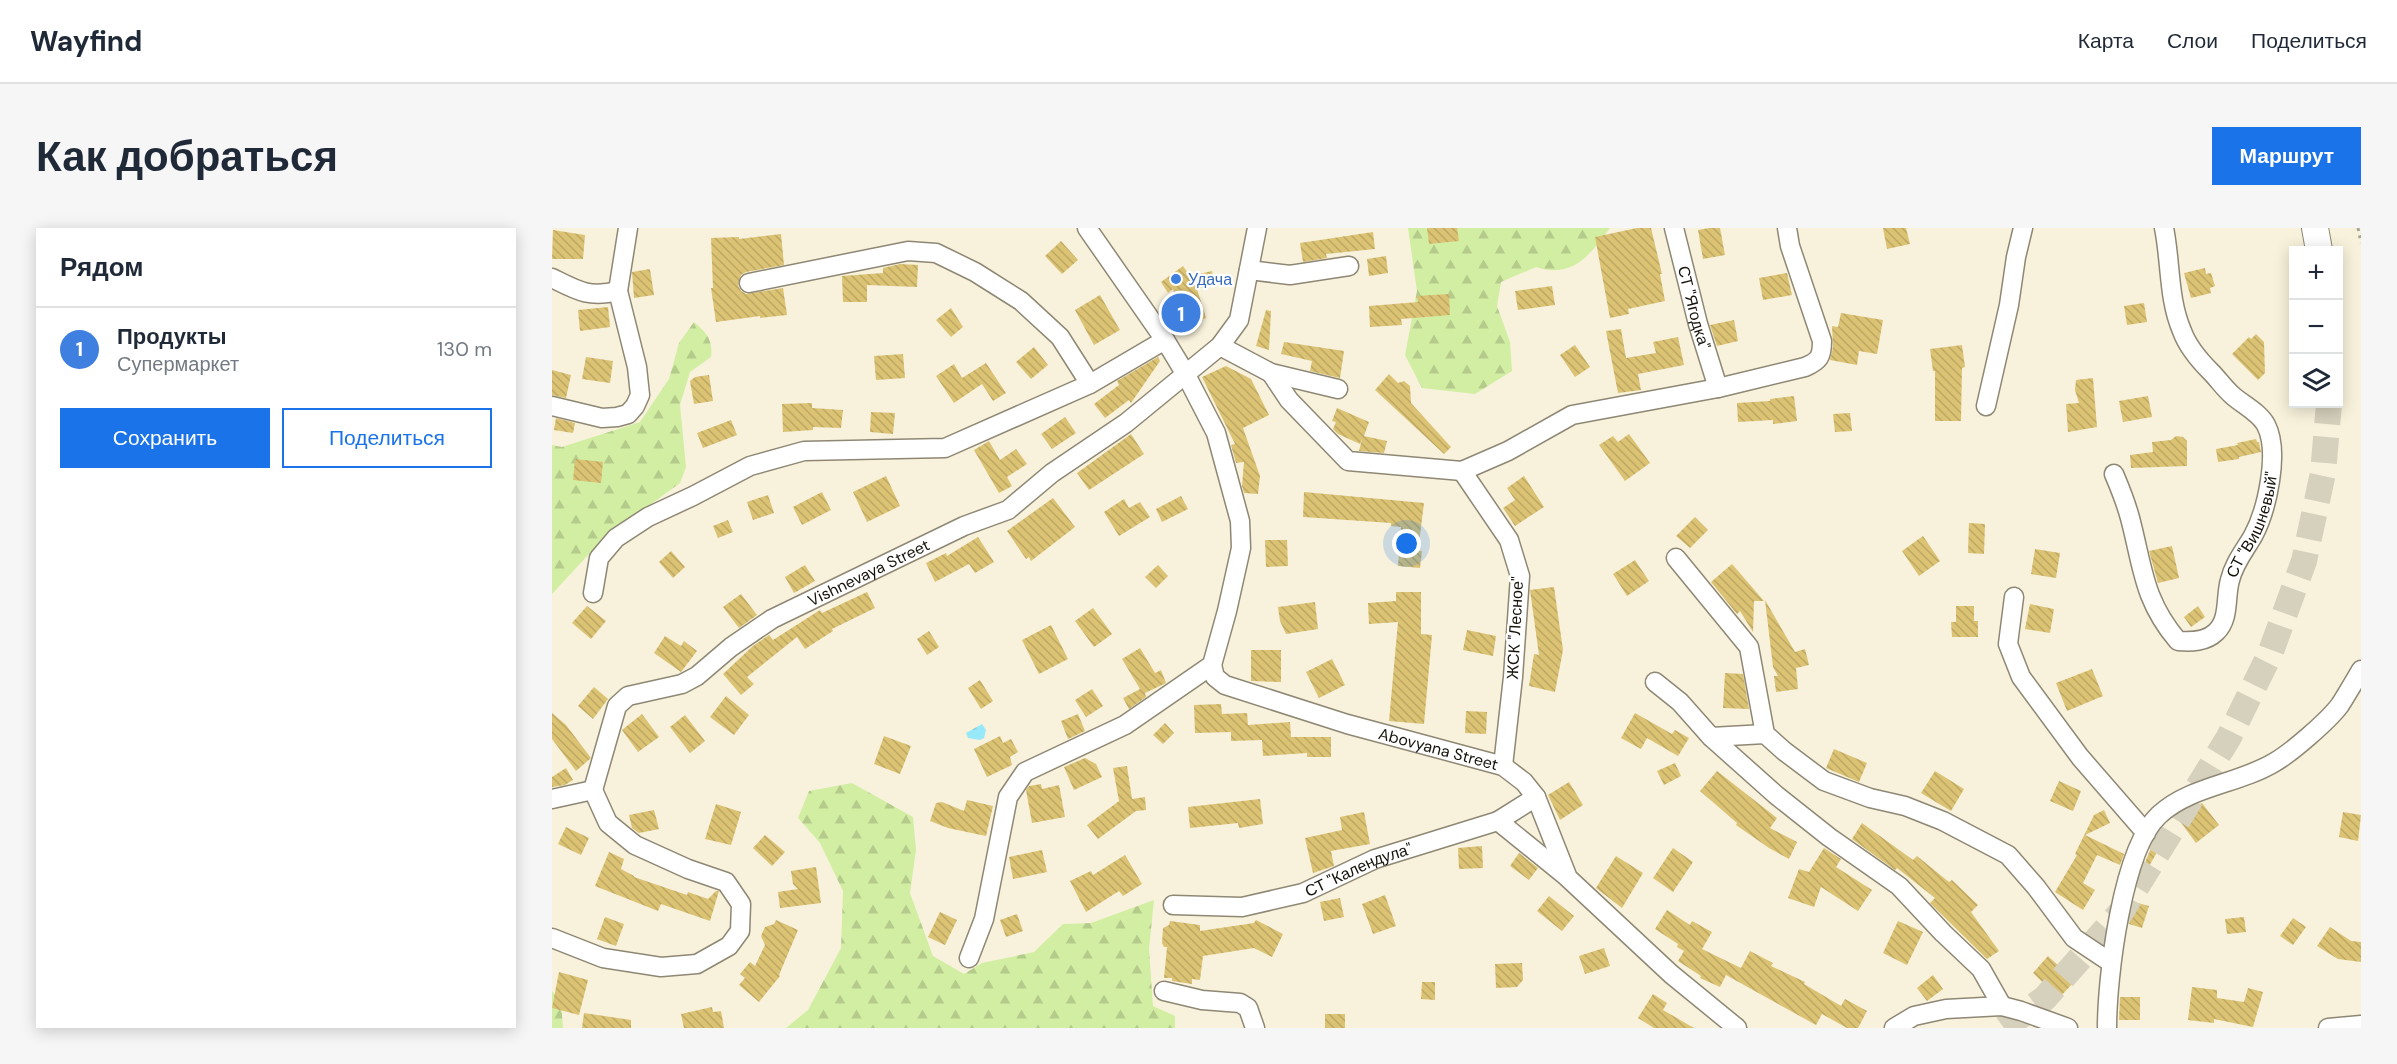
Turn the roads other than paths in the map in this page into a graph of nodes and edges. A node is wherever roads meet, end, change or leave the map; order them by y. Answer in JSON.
{"nodes":[{"id":1,"x":628,"y":228,"type":"edge"},
{"id":2,"x":1087,"y":228,"type":"edge"},
{"id":3,"x":1257,"y":228,"type":"edge"},
{"id":4,"x":1674,"y":228,"type":"edge"},
{"id":5,"x":1786,"y":228,"type":"edge"},
{"id":6,"x":2023,"y":228,"type":"edge"},
{"id":7,"x":2164,"y":228,"type":"edge"},
{"id":8,"x":2315,"y":228,"type":"edge"},
{"id":9,"x":2318,"y":246,"type":"edge"},
{"id":10,"x":1349,"y":266,"type":"dead end"},
{"id":11,"x":1249,"y":270,"type":"junction"},
{"id":12,"x":552,"y":278,"type":"edge"},
{"id":13,"x":749,"y":283,"type":"dead end"},
{"id":14,"x":618,"y":291,"type":"junction"},
{"id":15,"x":1165,"y":340,"type":"junction"},
{"id":16,"x":1220,"y":346,"type":"junction"},
{"id":17,"x":1185,"y":373,"type":"junction"},
{"id":18,"x":1271,"y":373,"type":"junction"},
{"id":19,"x":1090,"y":384,"type":"junction"},
{"id":20,"x":1718,"y":388,"type":"junction"},
{"id":21,"x":1338,"y":389,"type":"dead end"},
{"id":22,"x":552,"y":406,"type":"edge"},
{"id":23,"x":1986,"y":406,"type":"dead end"},
{"id":24,"x":1462,"y":471,"type":"junction"},
{"id":25,"x":2114,"y":474,"type":"dead end"},
{"id":26,"x":1676,"y":558,"type":"dead end"},
{"id":27,"x":593,"y":593,"type":"dead end"},
{"id":28,"x":2014,"y":597,"type":"dead end"},
{"id":29,"x":1212,"y":665,"type":"junction"},
{"id":30,"x":2361,"y":670,"type":"edge"},
{"id":31,"x":1654,"y":682,"type":"dead end"},
{"id":32,"x":1765,"y":734,"type":"junction"},
{"id":33,"x":1711,"y":737,"type":"junction"},
{"id":34,"x":1503,"y":766,"type":"junction"},
{"id":35,"x":593,"y":790,"type":"junction"},
{"id":36,"x":1536,"y":797,"type":"junction"},
{"id":37,"x":552,"y":798,"type":"edge"},
{"id":38,"x":1498,"y":821,"type":"junction"},
{"id":39,"x":2146,"y":833,"type":"junction"},
{"id":40,"x":1568,"y":878,"type":"junction"},
{"id":41,"x":1173,"y":905,"type":"dead end"},
{"id":42,"x":552,"y":938,"type":"edge"},
{"id":43,"x":969,"y":958,"type":"dead end"},
{"id":44,"x":2110,"y":962,"type":"junction"},
{"id":45,"x":1164,"y":991,"type":"dead end"},
{"id":46,"x":2002,"y":1006,"type":"junction"},
{"id":47,"x":2361,"y":1025,"type":"edge"},
{"id":48,"x":1255,"y":1028,"type":"edge"},
{"id":49,"x":1737,"y":1028,"type":"edge"},
{"id":50,"x":1894,"y":1028,"type":"edge"},
{"id":51,"x":2068,"y":1028,"type":"edge"},
{"id":52,"x":2107,"y":1028,"type":"edge"},
{"id":53,"x":2328,"y":1028,"type":"edge"}],
"edges":[{"from":1,"to":14,"type":"street"},
{"from":2,"to":15,"type":"street"},
{"from":3,"to":11,"type":"street","name":"Vishnevaya Street"},
{"from":4,"to":20,"type":"street","name":"СТ \"Ягодка\""},
{"from":5,"to":20,"type":"street"},
{"from":6,"to":23,"type":"street"},
{"from":7,"to":25,"type":"street","name":"СТ \"Вишневый\""},
{"from":8,"to":9,"type":"highway"},
{"from":10,"to":11,"type":"street"},
{"from":11,"to":16,"type":"street","name":"Vishnevaya Street"},
{"from":12,"to":14,"type":"street"},
{"from":13,"to":19,"type":"street"},
{"from":14,"to":22,"type":"street"},
{"from":15,"to":17,"type":"street"},
{"from":15,"to":19,"type":"street"},
{"from":16,"to":17,"type":"street","name":"Vishnevaya Street"},
{"from":16,"to":18,"type":"street"},
{"from":17,"to":29,"type":"street"},
{"from":17,"to":35,"type":"street","name":"Vishnevaya Street"},
{"from":18,"to":21,"type":"street"},
{"from":18,"to":24,"type":"street"},
{"from":19,"to":27,"type":"street"},
{"from":20,"to":24,"type":"street"},
{"from":24,"to":34,"type":"street","name":"ЖСК \"Лесное\""},
{"from":26,"to":32,"type":"street"},
{"from":28,"to":39,"type":"street"},
{"from":29,"to":34,"type":"street","name":"Abovyana Street"},
{"from":29,"to":43,"type":"street"},
{"from":30,"to":39,"type":"street"},
{"from":31,"to":33,"type":"street"},
{"from":32,"to":33,"type":"street"},
{"from":32,"to":44,"type":"street"},
{"from":33,"to":46,"type":"street"},
{"from":34,"to":36,"type":"street","name":"Abovyana Street"},
{"from":35,"to":37,"type":"street"},
{"from":35,"to":42,"type":"street"},
{"from":36,"to":38,"type":"street","name":"СТ \"Календула\""},
{"from":36,"to":40,"type":"street","name":"Abovyana Street"},
{"from":38,"to":40,"type":"street"},
{"from":38,"to":41,"type":"street","name":"СТ \"Календула\""},
{"from":39,"to":44,"type":"street"},
{"from":40,"to":49,"type":"street","name":"Abovyana Street"},
{"from":44,"to":52,"type":"street"},
{"from":45,"to":48,"type":"street"},
{"from":46,"to":50,"type":"street"},
{"from":46,"to":51,"type":"street"},
{"from":47,"to":53,"type":"street"}]}
